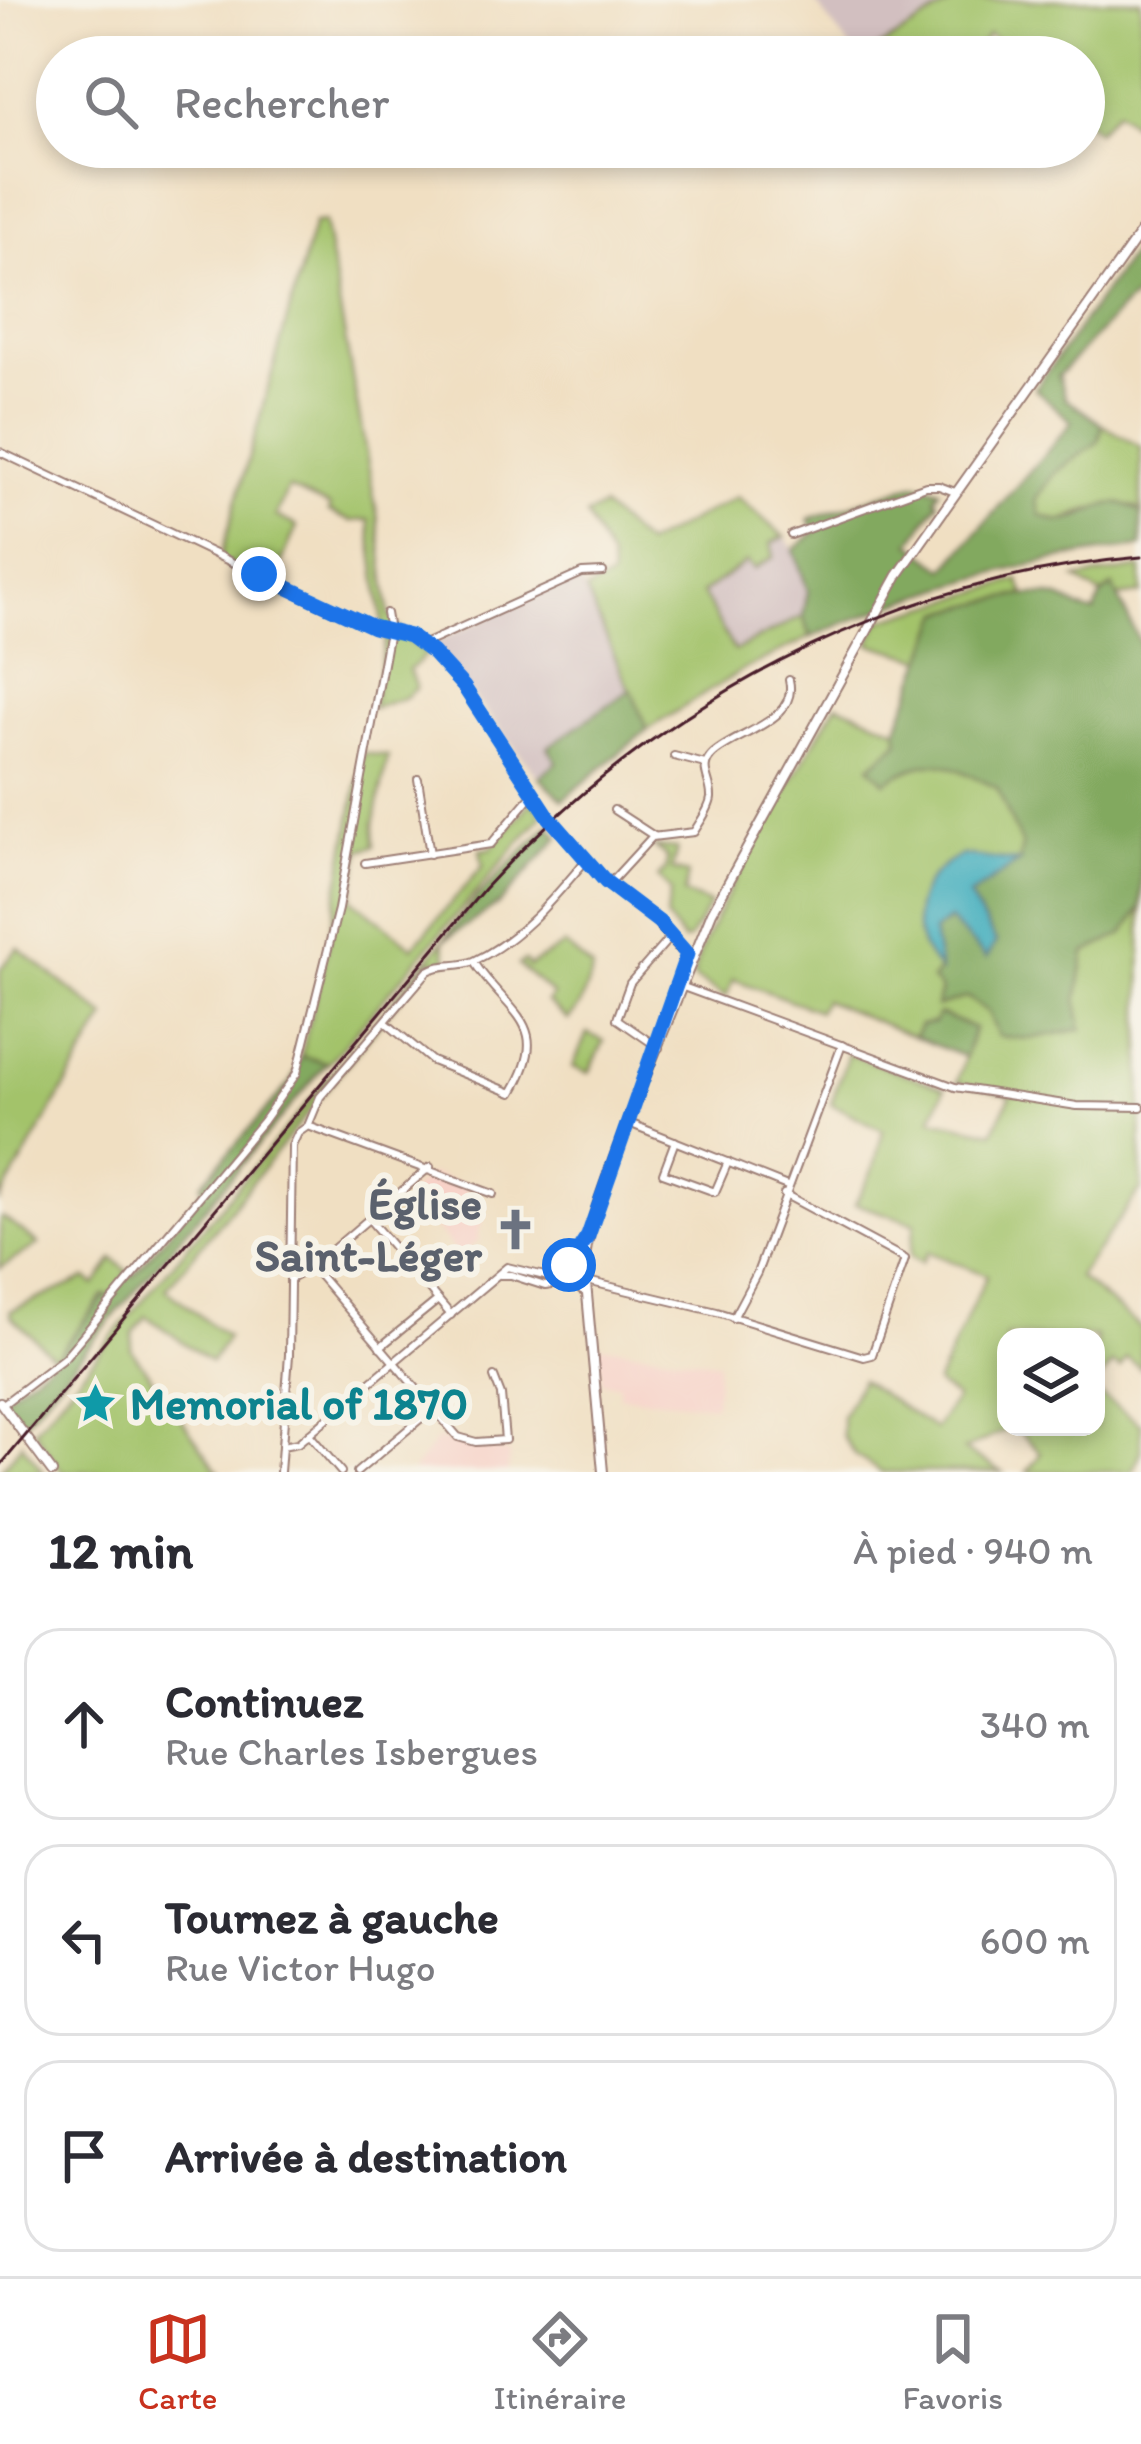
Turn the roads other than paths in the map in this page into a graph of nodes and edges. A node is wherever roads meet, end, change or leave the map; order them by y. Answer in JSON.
{"nodes":[{"id":1,"x":1141,"y":232,"type":"edge"},
{"id":2,"x":0,"y":452,"type":"edge"},
{"id":3,"x":956,"y":492,"type":"junction"},
{"id":4,"x":791,"y":535,"type":"dead end"},
{"id":5,"x":603,"y":572,"type":"dead end"},
{"id":6,"x":386,"y":613,"type":"dead end"},
{"id":7,"x":389,"y":631,"type":"junction"},
{"id":8,"x":423,"y":644,"type":"junction"},
{"id":9,"x":789,"y":680,"type":"dead end"},
{"id":10,"x":674,"y":756,"type":"dead end"},
{"id":11,"x":705,"y":764,"type":"junction"},
{"id":12,"x":418,"y":779,"type":"dead end"},
{"id":13,"x":534,"y":793,"type":"junction"},
{"id":14,"x":614,"y":810,"type":"dead end"},
{"id":15,"x":654,"y":836,"type":"junction"},
{"id":16,"x":430,"y":854,"type":"junction"},
{"id":17,"x":586,"y":860,"type":"junction"},
{"id":18,"x":365,"y":863,"type":"dead end"},
{"id":19,"x":609,"y":885,"type":"junction"},
{"id":20,"x":670,"y":936,"type":"junction"},
{"id":21,"x":689,"y":955,"type":"junction"},
{"id":22,"x":474,"y":961,"type":"junction"},
{"id":23,"x":677,"y":985,"type":"junction"},
{"id":24,"x":385,"y":1022,"type":"junction"},
{"id":25,"x":842,"y":1046,"type":"junction"},
{"id":26,"x":656,"y":1047,"type":"junction"},
{"id":27,"x":1141,"y":1107,"type":"edge"},
{"id":28,"x":628,"y":1123,"type":"junction"},
{"id":29,"x":308,"y":1126,"type":"junction"},
{"id":30,"x":675,"y":1141,"type":"junction"},
{"id":31,"x":728,"y":1162,"type":"junction"},
{"id":32,"x":430,"y":1168,"type":"junction"},
{"id":33,"x":652,"y":1168,"type":"dead end"},
{"id":34,"x":663,"y":1173,"type":"junction"},
{"id":35,"x":785,"y":1190,"type":"junction"},
{"id":36,"x":493,"y":1194,"type":"dead end"},
{"id":37,"x":369,"y":1219,"type":"junction"},
{"id":38,"x":588,"y":1236,"type":"junction"},
{"id":39,"x":568,"y":1266,"type":"junction"},
{"id":40,"x":312,"y":1267,"type":"junction"},
{"id":41,"x":497,"y":1276,"type":"junction"},
{"id":42,"x":290,"y":1279,"type":"junction"},
{"id":43,"x":581,"y":1281,"type":"junction"},
{"id":44,"x":438,"y":1300,"type":"junction"},
{"id":45,"x":451,"y":1315,"type":"junction"},
{"id":46,"x":733,"y":1318,"type":"junction"},
{"id":47,"x":380,"y":1347,"type":"junction"},
{"id":48,"x":393,"y":1363,"type":"junction"},
{"id":49,"x":494,"y":1377,"type":"dead end"},
{"id":50,"x":1,"y":1404,"type":"edge"},
{"id":51,"x":431,"y":1410,"type":"junction"},
{"id":52,"x":309,"y":1434,"type":"junction"},
{"id":53,"x":282,"y":1446,"type":"junction"},
{"id":54,"x":52,"y":1472,"type":"edge"},
{"id":55,"x":280,"y":1472,"type":"edge"},
{"id":56,"x":341,"y":1472,"type":"edge"},
{"id":57,"x":358,"y":1472,"type":"edge"},
{"id":58,"x":603,"y":1472,"type":"edge"}],
"edges":[{"from":1,"to":3,"type":"main road"},
{"from":2,"to":7,"type":"street"},
{"from":3,"to":4,"type":"street"},
{"from":3,"to":21,"type":"main road"},
{"from":5,"to":8,"type":"street"},
{"from":6,"to":7,"type":"street"},
{"from":7,"to":8,"type":"street"},
{"from":7,"to":50,"type":"street"},
{"from":8,"to":13,"type":"street"},
{"from":9,"to":11,"type":"street"},
{"from":10,"to":11,"type":"street"},
{"from":11,"to":15,"type":"street"},
{"from":12,"to":16,"type":"street"},
{"from":13,"to":16,"type":"street"},
{"from":13,"to":17,"type":"street"},
{"from":14,"to":15,"type":"street"},
{"from":15,"to":19,"type":"street"},
{"from":16,"to":18,"type":"street"},
{"from":17,"to":19,"type":"street"},
{"from":17,"to":22,"type":"street"},
{"from":19,"to":20,"type":"street"},
{"from":20,"to":21,"type":"street"},
{"from":20,"to":26,"type":"street"},
{"from":21,"to":23,"type":"main road"},
{"from":22,"to":24,"type":"street"},
{"from":22,"to":24,"type":"street"},
{"from":23,"to":25,"type":"street"},
{"from":23,"to":26,"type":"main road"},
{"from":24,"to":29,"type":"street"},
{"from":25,"to":27,"type":"street"},
{"from":25,"to":35,"type":"street"},
{"from":26,"to":28,"type":"main road"},
{"from":28,"to":30,"type":"street"},
{"from":28,"to":38,"type":"main road"},
{"from":29,"to":32,"type":"street"},
{"from":29,"to":42,"type":"street"},
{"from":30,"to":31,"type":"street"},
{"from":30,"to":34,"type":"street"},
{"from":31,"to":34,"type":"street"},
{"from":31,"to":35,"type":"street"},
{"from":32,"to":36,"type":"street"},
{"from":32,"to":37,"type":"street"},
{"from":33,"to":34,"type":"street"},
{"from":35,"to":46,"type":"street"},
{"from":35,"to":46,"type":"street"},
{"from":37,"to":40,"type":"street"},
{"from":37,"to":44,"type":"street"},
{"from":38,"to":39,"type":"main road"},
{"from":38,"to":43,"type":"main road"},
{"from":39,"to":41,"type":"street"},
{"from":39,"to":43,"type":"main road"},
{"from":40,"to":42,"type":"street"},
{"from":40,"to":47,"type":"street"},
{"from":41,"to":43,"type":"street"},
{"from":41,"to":45,"type":"street"},
{"from":42,"to":53,"type":"street"},
{"from":43,"to":46,"type":"street"},
{"from":43,"to":58,"type":"main road"},
{"from":44,"to":45,"type":"street"},
{"from":44,"to":47,"type":"street"},
{"from":45,"to":48,"type":"street"},
{"from":47,"to":48,"type":"street"},
{"from":48,"to":51,"type":"street"},
{"from":48,"to":52,"type":"street"},
{"from":49,"to":51,"type":"street"},
{"from":50,"to":54,"type":"main road"},
{"from":51,"to":57,"type":"street"},
{"from":52,"to":53,"type":"street"},
{"from":52,"to":56,"type":"street"},
{"from":53,"to":55,"type":"street"}]}
